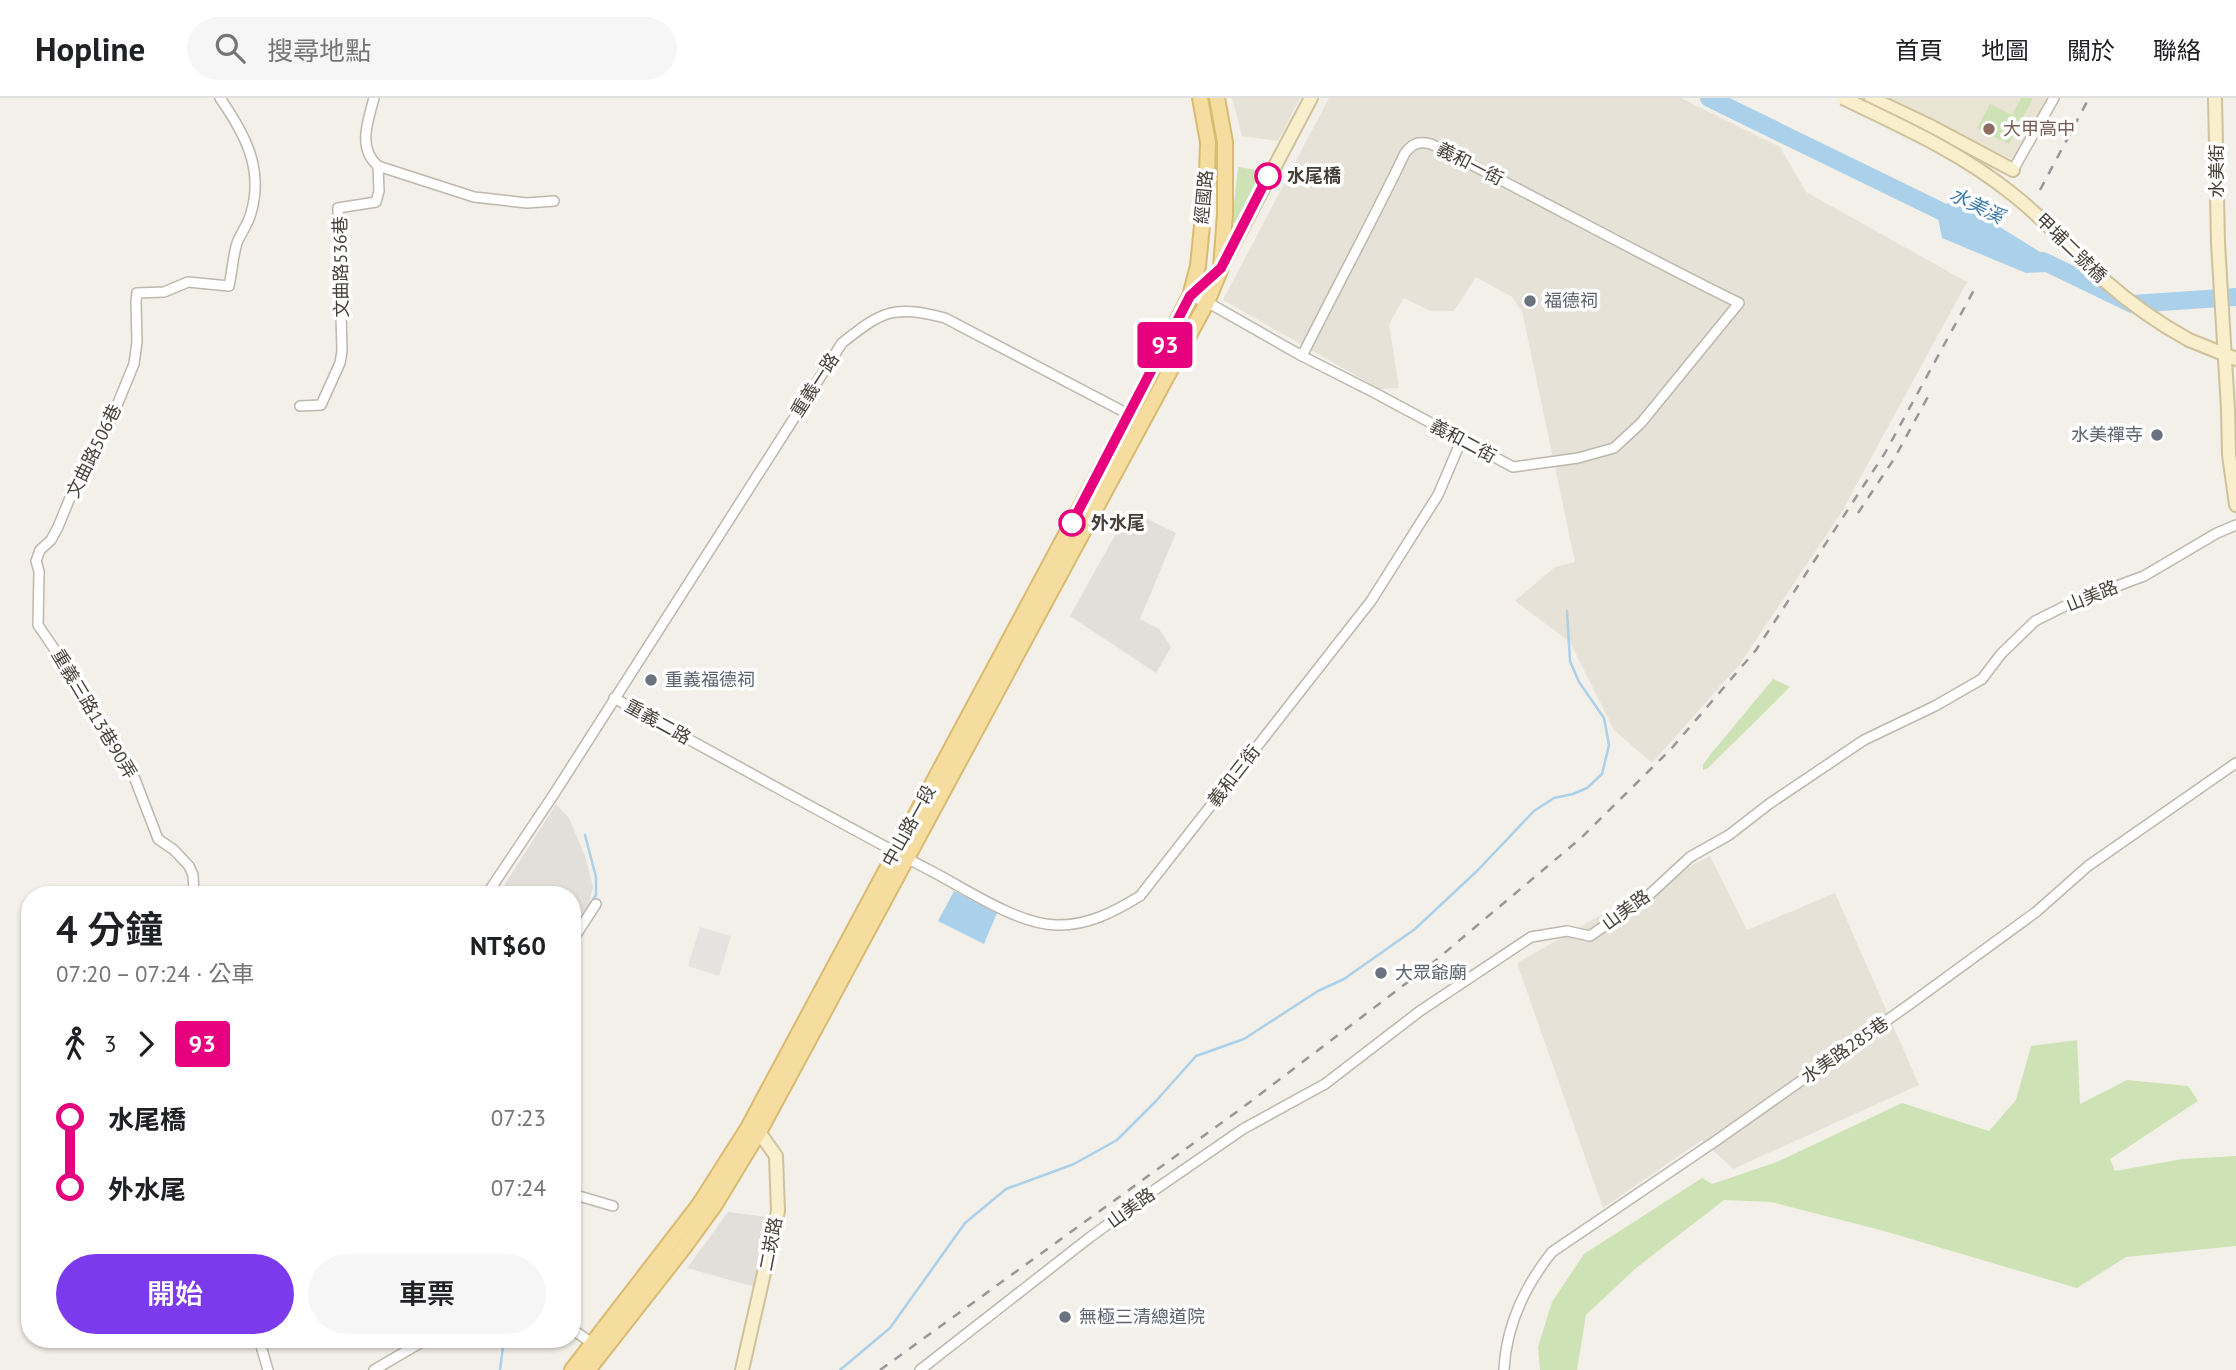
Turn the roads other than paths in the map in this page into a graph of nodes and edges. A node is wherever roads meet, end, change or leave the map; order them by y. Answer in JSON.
{"nodes":[{"id":1,"x":220,"y":98,"type":"edge"},
{"id":2,"x":374,"y":98,"type":"edge"},
{"id":3,"x":1200,"y":98,"type":"edge"},
{"id":4,"x":1217,"y":98,"type":"edge"},
{"id":5,"x":1311,"y":98,"type":"edge"},
{"id":6,"x":1843,"y":98,"type":"edge"},
{"id":7,"x":1871,"y":98,"type":"edge"},
{"id":8,"x":2054,"y":98,"type":"edge"},
{"id":9,"x":2216,"y":98,"type":"edge"},
{"id":10,"x":378,"y":166,"type":"junction"},
{"id":11,"x":2013,"y":170,"type":"joint"},
{"id":12,"x":554,"y":201,"type":"dead end"},
{"id":13,"x":1221,"y":268,"type":"junction"},
{"id":14,"x":1190,"y":296,"type":"junction"},
{"id":15,"x":1207,"y":302,"type":"junction"},
{"id":16,"x":1739,"y":303,"type":"joint"},
{"id":17,"x":2228,"y":352,"type":"edge"},
{"id":18,"x":1302,"y":356,"type":"junction"},
{"id":19,"x":300,"y":406,"type":"dead end"},
{"id":20,"x":1130,"y":415,"type":"junction"},
{"id":21,"x":1461,"y":441,"type":"junction"},
{"id":22,"x":2236,"y":505,"type":"edge"},
{"id":23,"x":2236,"y":525,"type":"edge"},
{"id":24,"x":36,"y":561,"type":"joint"},
{"id":25,"x":614,"y":698,"type":"junction"},
{"id":26,"x":2236,"y":763,"type":"edge"},
{"id":27,"x":901,"y":855,"type":"junction"},
{"id":28,"x":194,"y":886,"type":"edge"},
{"id":29,"x":491,"y":886,"type":"edge"},
{"id":30,"x":596,"y":904,"type":"dead end"},
{"id":31,"x":581,"y":927,"type":"edge"},
{"id":32,"x":753,"y":1130,"type":"junction"},
{"id":33,"x":581,"y":1197,"type":"edge"},
{"id":34,"x":613,"y":1206,"type":"dead end"},
{"id":35,"x":581,"y":1336,"type":"edge"},
{"id":36,"x":262,"y":1348,"type":"edge"},
{"id":37,"x":412,"y":1348,"type":"edge"},
{"id":38,"x":598,"y":1348,"type":"junction"},
{"id":39,"x":268,"y":1370,"type":"edge"},
{"id":40,"x":374,"y":1370,"type":"edge"},
{"id":41,"x":572,"y":1370,"type":"edge"},
{"id":42,"x":588,"y":1370,"type":"edge"},
{"id":43,"x":742,"y":1370,"type":"edge"},
{"id":44,"x":920,"y":1370,"type":"edge"},
{"id":45,"x":1504,"y":1370,"type":"edge"}],
"edges":[{"from":1,"to":24,"type":"street","name":"文曲路506巷"},
{"from":2,"to":10,"type":"street","name":"文曲路536巷"},
{"from":3,"to":14,"type":"main road","name":"經國路"},
{"from":4,"to":13,"type":"main road","name":"經國路"},
{"from":5,"to":13,"type":"street","name":"中山路一段"},
{"from":6,"to":17,"type":"street","name":"甲埔二號橋","bridge":true},
{"from":7,"to":11,"type":"street"},
{"from":8,"to":11,"type":"street"},
{"from":9,"to":17,"type":"street","name":"水美街"},
{"from":10,"to":12,"type":"street"},
{"from":10,"to":19,"type":"street","name":"文曲路536巷"},
{"from":13,"to":14,"type":"street","name":"中山路一段"},
{"from":13,"to":15,"type":"main road","name":"中山路一段"},
{"from":14,"to":15,"type":"street","name":"義和二街"},
{"from":14,"to":20,"type":"main road","name":"中山路一段"},
{"from":15,"to":18,"type":"street","name":"義和二街"},
{"from":15,"to":27,"type":"main road","name":"中山路一段"},
{"from":16,"to":18,"type":"street","name":"義和一街"},
{"from":16,"to":21,"type":"street","name":"義和二街"},
{"from":17,"to":22,"type":"street"},
{"from":18,"to":21,"type":"street","name":"義和二街"},
{"from":20,"to":25,"type":"street","name":"重義一路"},
{"from":20,"to":27,"type":"main road","name":"中山路一段"},
{"from":21,"to":27,"type":"street","name":"義和三街"},
{"from":23,"to":44,"type":"street","name":"山美路"},
{"from":24,"to":28,"type":"street","name":"重義三路13巷90弄"},
{"from":25,"to":27,"type":"street","name":"重義二路"},
{"from":25,"to":29,"type":"street","name":"重義二路"},
{"from":26,"to":45,"type":"street","name":"水美路285巷"},
{"from":27,"to":32,"type":"main road","name":"中山路一段"},
{"from":30,"to":31,"type":"street"},
{"from":32,"to":38,"type":"main road","name":"中山路一段"},
{"from":32,"to":43,"type":"street","name":"二崁路"},
{"from":33,"to":34,"type":"street"},
{"from":35,"to":38,"type":"street"},
{"from":36,"to":39,"type":"street"},
{"from":37,"to":40,"type":"street"},
{"from":38,"to":41,"type":"main road","name":"中山路一段"},
{"from":38,"to":42,"type":"main road","name":"中山路一段"}]}
